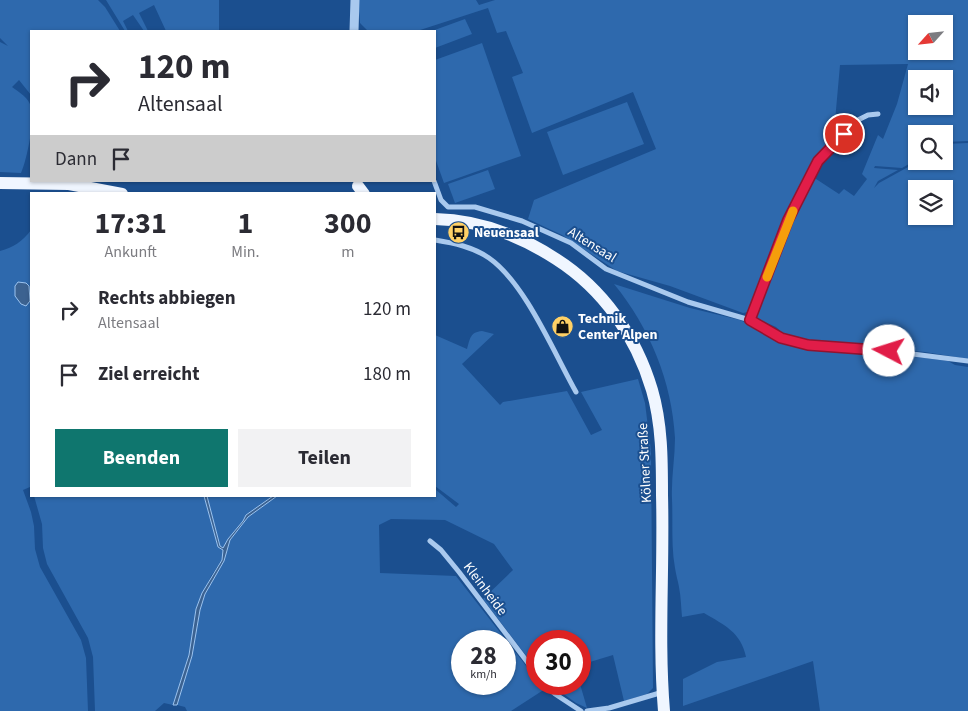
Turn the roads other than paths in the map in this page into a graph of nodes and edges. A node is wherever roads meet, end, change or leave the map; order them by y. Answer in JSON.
{"nodes":[{"id":1,"x":355,"y":0,"type":"edge"},
{"id":2,"x":354,"y":30,"type":"edge"},
{"id":3,"x":878,"y":114,"type":"dead end"},
{"id":4,"x":434,"y":182,"type":"edge"},
{"id":5,"x":0,"y":183,"type":"edge"},
{"id":6,"x":111,"y":192,"type":"edge"},
{"id":7,"x":436,"y":219,"type":"edge"},
{"id":8,"x":436,"y":240,"type":"edge"},
{"id":9,"x":750,"y":320,"type":"junction"},
{"id":10,"x":968,"y":361,"type":"edge"},
{"id":11,"x":576,"y":392,"type":"dead end"},
{"id":12,"x":430,"y":541,"type":"dead end"},
{"id":13,"x":526,"y":660,"type":"edge"},
{"id":14,"x":663,"y":692,"type":"junction"},
{"id":15,"x":557,"y":695,"type":"edge"},
{"id":16,"x":581,"y":711,"type":"edge"},
{"id":17,"x":587,"y":711,"type":"edge"},
{"id":18,"x":664,"y":711,"type":"edge"}],
"edges":[{"from":1,"to":2,"type":"street"},
{"from":3,"to":9,"type":"street"},
{"from":4,"to":9,"type":"street","name":"Altensaal"},
{"from":5,"to":6,"type":"main road"},
{"from":7,"to":14,"type":"main road","name":"Kölner Straße"},
{"from":8,"to":11,"type":"street"},
{"from":9,"to":10,"type":"street","name":"Altensaal"},
{"from":12,"to":13,"type":"street","name":"Kleinheide"},
{"from":14,"to":17,"type":"street"},
{"from":14,"to":18,"type":"main road","name":"Kölner Straße"},
{"from":15,"to":16,"type":"street"}]}
